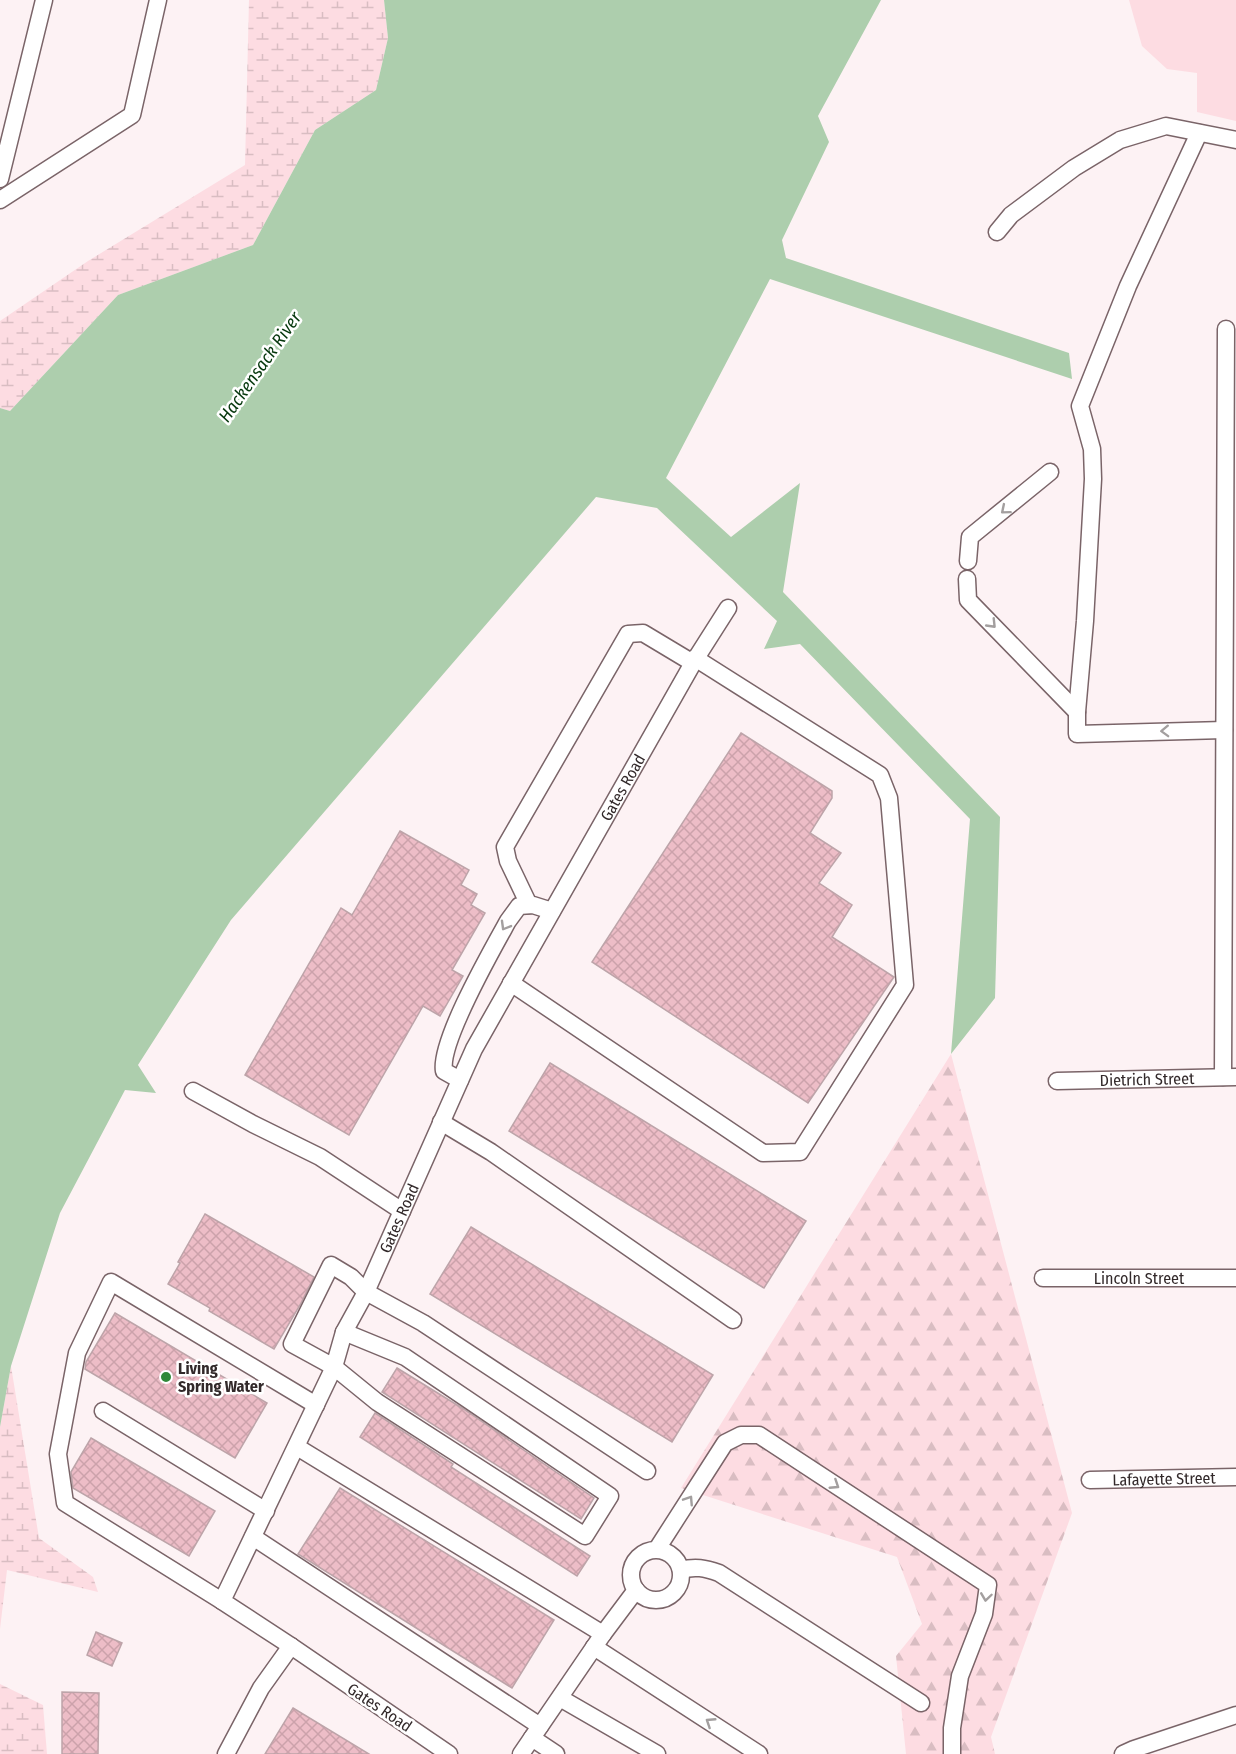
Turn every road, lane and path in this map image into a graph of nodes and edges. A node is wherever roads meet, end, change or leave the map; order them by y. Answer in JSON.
{"nodes":[{"id":1,"x":44,"y":0,"type":"edge"},
{"id":2,"x":158,"y":0,"type":"edge"},
{"id":3,"x":1199,"y":133,"type":"junction"},
{"id":4,"x":1236,"y":140,"type":"edge"},
{"id":5,"x":0,"y":178,"type":"edge"},
{"id":6,"x":0,"y":200,"type":"edge"},
{"id":7,"x":997,"y":232,"type":"dead end"},
{"id":8,"x":1226,"y":329,"type":"dead end"},
{"id":9,"x":1050,"y":472,"type":"dead end"},
{"id":10,"x":968,"y":561,"type":"dead end"},
{"id":11,"x":967,"y":579,"type":"dead end"},
{"id":12,"x":728,"y":608,"type":"dead end"},
{"id":13,"x":694,"y":660,"type":"junction"},
{"id":14,"x":1077,"y":712,"type":"junction"},
{"id":15,"x":1224,"y":730,"type":"junction"},
{"id":16,"x":529,"y":905,"type":"junction"},
{"id":17,"x":552,"y":911,"type":"junction"},
{"id":18,"x":511,"y":983,"type":"junction"},
{"id":19,"x":1229,"y":1077,"type":"edge"},
{"id":20,"x":460,"y":1080,"type":"junction"},
{"id":21,"x":1057,"y":1081,"type":"dead end"},
{"id":22,"x":194,"y":1091,"type":"dead end"},
{"id":23,"x":441,"y":1122,"type":"junction"},
{"id":24,"x":402,"y":1211,"type":"junction"},
{"id":25,"x":1043,"y":1278,"type":"dead end"},
{"id":26,"x":1236,"y":1278,"type":"edge"},
{"id":27,"x":366,"y":1292,"type":"junction"},
{"id":28,"x":733,"y":1320,"type":"dead end"},
{"id":29,"x":344,"y":1332,"type":"junction"},
{"id":30,"x":334,"y":1367,"type":"junction"},
{"id":31,"x":316,"y":1405,"type":"junction"},
{"id":32,"x":103,"y":1411,"type":"dead end"},
{"id":33,"x":297,"y":1447,"type":"junction"},
{"id":34,"x":647,"y":1471,"type":"dead end"},
{"id":35,"x":1236,"y":1478,"type":"edge"},
{"id":36,"x":1090,"y":1480,"type":"dead end"},
{"id":37,"x":266,"y":1511,"type":"junction"},
{"id":38,"x":253,"y":1537,"type":"junction"},
{"id":39,"x":657,"y":1550,"type":"junction"},
{"id":40,"x":681,"y":1570,"type":"junction"},
{"id":41,"x":636,"y":1590,"type":"junction"},
{"id":42,"x":222,"y":1601,"type":"junction"},
{"id":43,"x":599,"y":1640,"type":"junction"},
{"id":44,"x":291,"y":1646,"type":"junction"},
{"id":45,"x":560,"y":1698,"type":"junction"},
{"id":46,"x":921,"y":1703,"type":"dead end"},
{"id":47,"x":1236,"y":1715,"type":"edge"},
{"id":48,"x":536,"y":1732,"type":"junction"},
{"id":49,"x":226,"y":1754,"type":"edge"},
{"id":50,"x":449,"y":1754,"type":"edge"},
{"id":51,"x":521,"y":1754,"type":"edge"},
{"id":52,"x":556,"y":1754,"type":"edge"},
{"id":53,"x":657,"y":1754,"type":"edge"},
{"id":54,"x":759,"y":1754,"type":"edge"},
{"id":55,"x":952,"y":1754,"type":"edge"},
{"id":56,"x":1123,"y":1754,"type":"edge"}],
"edges":[{"from":1,"to":5,"type":"street"},
{"from":2,"to":6,"type":"street"},
{"from":3,"to":4,"type":"street"},
{"from":3,"to":7,"type":"street"},
{"from":3,"to":14,"type":"street"},
{"from":8,"to":15,"type":"street"},
{"from":9,"to":10,"type":"street","one_way":true},
{"from":11,"to":14,"type":"street","one_way":true},
{"from":12,"to":13,"type":"street","name":"Gates Road"},
{"from":13,"to":16,"type":"street"},
{"from":13,"to":17,"type":"street","name":"Gates Road"},
{"from":13,"to":18,"type":"street"},
{"from":15,"to":14,"type":"street","one_way":true},
{"from":15,"to":19,"type":"street"},
{"from":16,"to":17,"type":"street"},
{"from":16,"to":20,"type":"street","one_way":true},
{"from":17,"to":18,"type":"street","name":"Gates Road"},
{"from":18,"to":20,"type":"street","name":"Gates Road"},
{"from":19,"to":21,"type":"street","name":"Dietrich Street"},
{"from":20,"to":23,"type":"street","name":"Gates Road"},
{"from":22,"to":24,"type":"street"},
{"from":23,"to":24,"type":"street","name":"Gates Road"},
{"from":23,"to":28,"type":"street"},
{"from":24,"to":27,"type":"street","name":"Gates Road"},
{"from":25,"to":26,"type":"street","name":"Lincoln Street"},
{"from":27,"to":29,"type":"street","name":"Gates Road"},
{"from":27,"to":30,"type":"street"},
{"from":27,"to":34,"type":"street"},
{"from":29,"to":30,"type":"street","name":"Gates Road"},
{"from":29,"to":30,"type":"street"},
{"from":30,"to":31,"type":"street","name":"Gates Road"},
{"from":31,"to":33,"type":"street","name":"Gates Road"},
{"from":31,"to":42,"type":"street"},
{"from":32,"to":37,"type":"street"},
{"from":33,"to":37,"type":"street","name":"Gates Road"},
{"from":33,"to":43,"type":"street"},
{"from":35,"to":36,"type":"street","name":"Lafayette Street"},
{"from":37,"to":38,"type":"street","name":"Gates Road"},
{"from":38,"to":42,"type":"street","name":"Gates Road"},
{"from":38,"to":48,"type":"street"},
{"from":39,"to":40,"type":"street"},
{"from":39,"to":41,"type":"street"},
{"from":39,"to":55,"type":"street","one_way":true},
{"from":40,"to":41,"type":"street"},
{"from":40,"to":46,"type":"street"},
{"from":41,"to":43,"type":"street"},
{"from":42,"to":44,"type":"street","name":"Gates Road"},
{"from":43,"to":45,"type":"street"},
{"from":54,"to":43,"type":"street","one_way":true},
{"from":44,"to":49,"type":"street"},
{"from":44,"to":50,"type":"street","name":"Gates Road"},
{"from":45,"to":48,"type":"street"},
{"from":45,"to":53,"type":"street"},
{"from":47,"to":56,"type":"street"},
{"from":48,"to":51,"type":"street"},
{"from":48,"to":52,"type":"street"}]}
